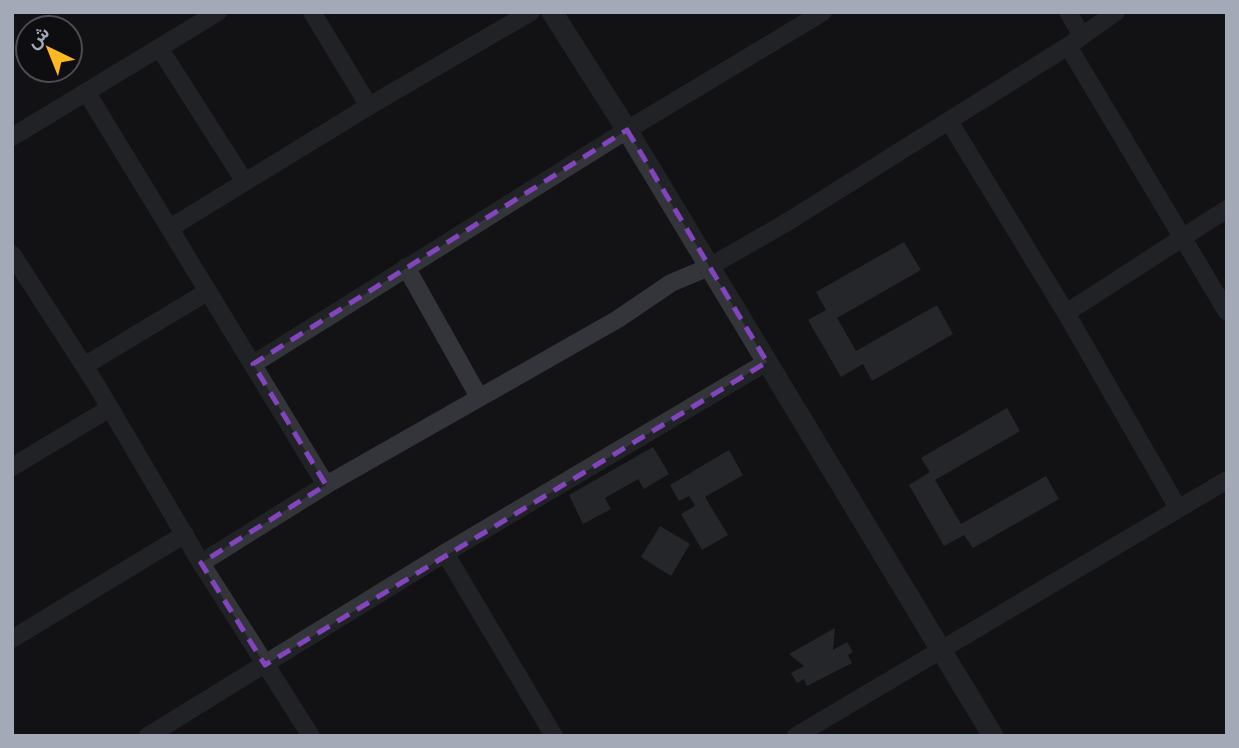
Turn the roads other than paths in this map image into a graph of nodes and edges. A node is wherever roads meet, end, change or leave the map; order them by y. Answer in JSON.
{"nodes":[{"id":1,"x":218,"y":12,"type":"edge"},
{"id":2,"x":312,"y":12,"type":"edge"},
{"id":3,"x":531,"y":12,"type":"edge"},
{"id":4,"x":552,"y":12,"type":"edge"},
{"id":5,"x":823,"y":12,"type":"edge"},
{"id":6,"x":1068,"y":12,"type":"edge"},
{"id":7,"x":1116,"y":12,"type":"edge"},
{"id":8,"x":1075,"y":41,"type":"junction"},
{"id":9,"x":160,"y":48,"type":"junction"},
{"id":10,"x":87,"y":93,"type":"junction"},
{"id":11,"x":369,"y":106,"type":"junction"},
{"id":12,"x":949,"y":121,"type":"junction"},
{"id":13,"x":627,"y":130,"type":"junction"},
{"id":14,"x":12,"y":137,"type":"edge"},
{"id":15,"x":245,"y":182,"type":"junction"},
{"id":16,"x":1227,"y":209,"type":"edge"},
{"id":17,"x":170,"y":228,"type":"junction"},
{"id":18,"x":1184,"y":237,"type":"junction"},
{"id":19,"x":15,"y":266,"type":"edge"},
{"id":20,"x":406,"y":267,"type":"junction"},
{"id":21,"x":709,"y":267,"type":"junction"},
{"id":22,"x":207,"y":292,"type":"junction"},
{"id":23,"x":1227,"y":312,"type":"edge"},
{"id":24,"x":1066,"y":313,"type":"junction"},
{"id":25,"x":766,"y":362,"type":"junction"},
{"id":26,"x":253,"y":364,"type":"junction"},
{"id":27,"x":84,"y":366,"type":"junction"},
{"id":28,"x":479,"y":397,"type":"junction"},
{"id":29,"x":110,"y":408,"type":"junction"},
{"id":30,"x":12,"y":467,"type":"edge"},
{"id":31,"x":1227,"y":480,"type":"edge"},
{"id":32,"x":326,"y":485,"type":"junction"},
{"id":33,"x":1178,"y":508,"type":"junction"},
{"id":34,"x":185,"y":534,"type":"junction"},
{"id":35,"x":445,"y":553,"type":"junction"},
{"id":36,"x":201,"y":564,"type":"junction"},
{"id":37,"x":12,"y":639,"type":"edge"},
{"id":38,"x":940,"y":650,"type":"junction"},
{"id":39,"x":265,"y":665,"type":"junction"},
{"id":40,"x":148,"y":736,"type":"edge"},
{"id":41,"x":311,"y":736,"type":"edge"},
{"id":42,"x":554,"y":736,"type":"edge"},
{"id":43,"x":796,"y":736,"type":"edge"},
{"id":44,"x":993,"y":736,"type":"edge"}],
"edges":[{"from":1,"to":9,"type":"street"},
{"from":2,"to":11,"type":"street"},
{"from":3,"to":11,"type":"street"},
{"from":4,"to":13,"type":"street"},
{"from":5,"to":13,"type":"street"},
{"from":6,"to":8,"type":"street"},
{"from":7,"to":8,"type":"street"},
{"from":8,"to":12,"type":"street"},
{"from":8,"to":18,"type":"street"},
{"from":9,"to":10,"type":"street"},
{"from":9,"to":15,"type":"street"},
{"from":10,"to":14,"type":"street"},
{"from":10,"to":17,"type":"street"},
{"from":11,"to":15,"type":"street"},
{"from":12,"to":21,"type":"street"},
{"from":12,"to":24,"type":"street"},
{"from":13,"to":20,"type":"street"},
{"from":13,"to":21,"type":"street"},
{"from":15,"to":17,"type":"street"},
{"from":16,"to":18,"type":"street"},
{"from":17,"to":22,"type":"street"},
{"from":18,"to":23,"type":"street"},
{"from":18,"to":24,"type":"street"},
{"from":19,"to":27,"type":"street"},
{"from":20,"to":26,"type":"street"},
{"from":20,"to":28,"type":"street"},
{"from":21,"to":25,"type":"street"},
{"from":21,"to":28,"type":"street"},
{"from":22,"to":26,"type":"street"},
{"from":22,"to":27,"type":"street"},
{"from":24,"to":33,"type":"street"},
{"from":25,"to":35,"type":"street"},
{"from":25,"to":38,"type":"street"},
{"from":26,"to":32,"type":"street"},
{"from":27,"to":29,"type":"street"},
{"from":28,"to":32,"type":"street"},
{"from":29,"to":30,"type":"street"},
{"from":29,"to":34,"type":"street"},
{"from":31,"to":33,"type":"street"},
{"from":32,"to":36,"type":"street"},
{"from":33,"to":38,"type":"street"},
{"from":34,"to":36,"type":"street"},
{"from":34,"to":37,"type":"street"},
{"from":35,"to":39,"type":"street"},
{"from":35,"to":42,"type":"street"},
{"from":36,"to":39,"type":"street"},
{"from":38,"to":43,"type":"street"},
{"from":38,"to":44,"type":"street"},
{"from":39,"to":40,"type":"street"},
{"from":39,"to":41,"type":"street"}]}
